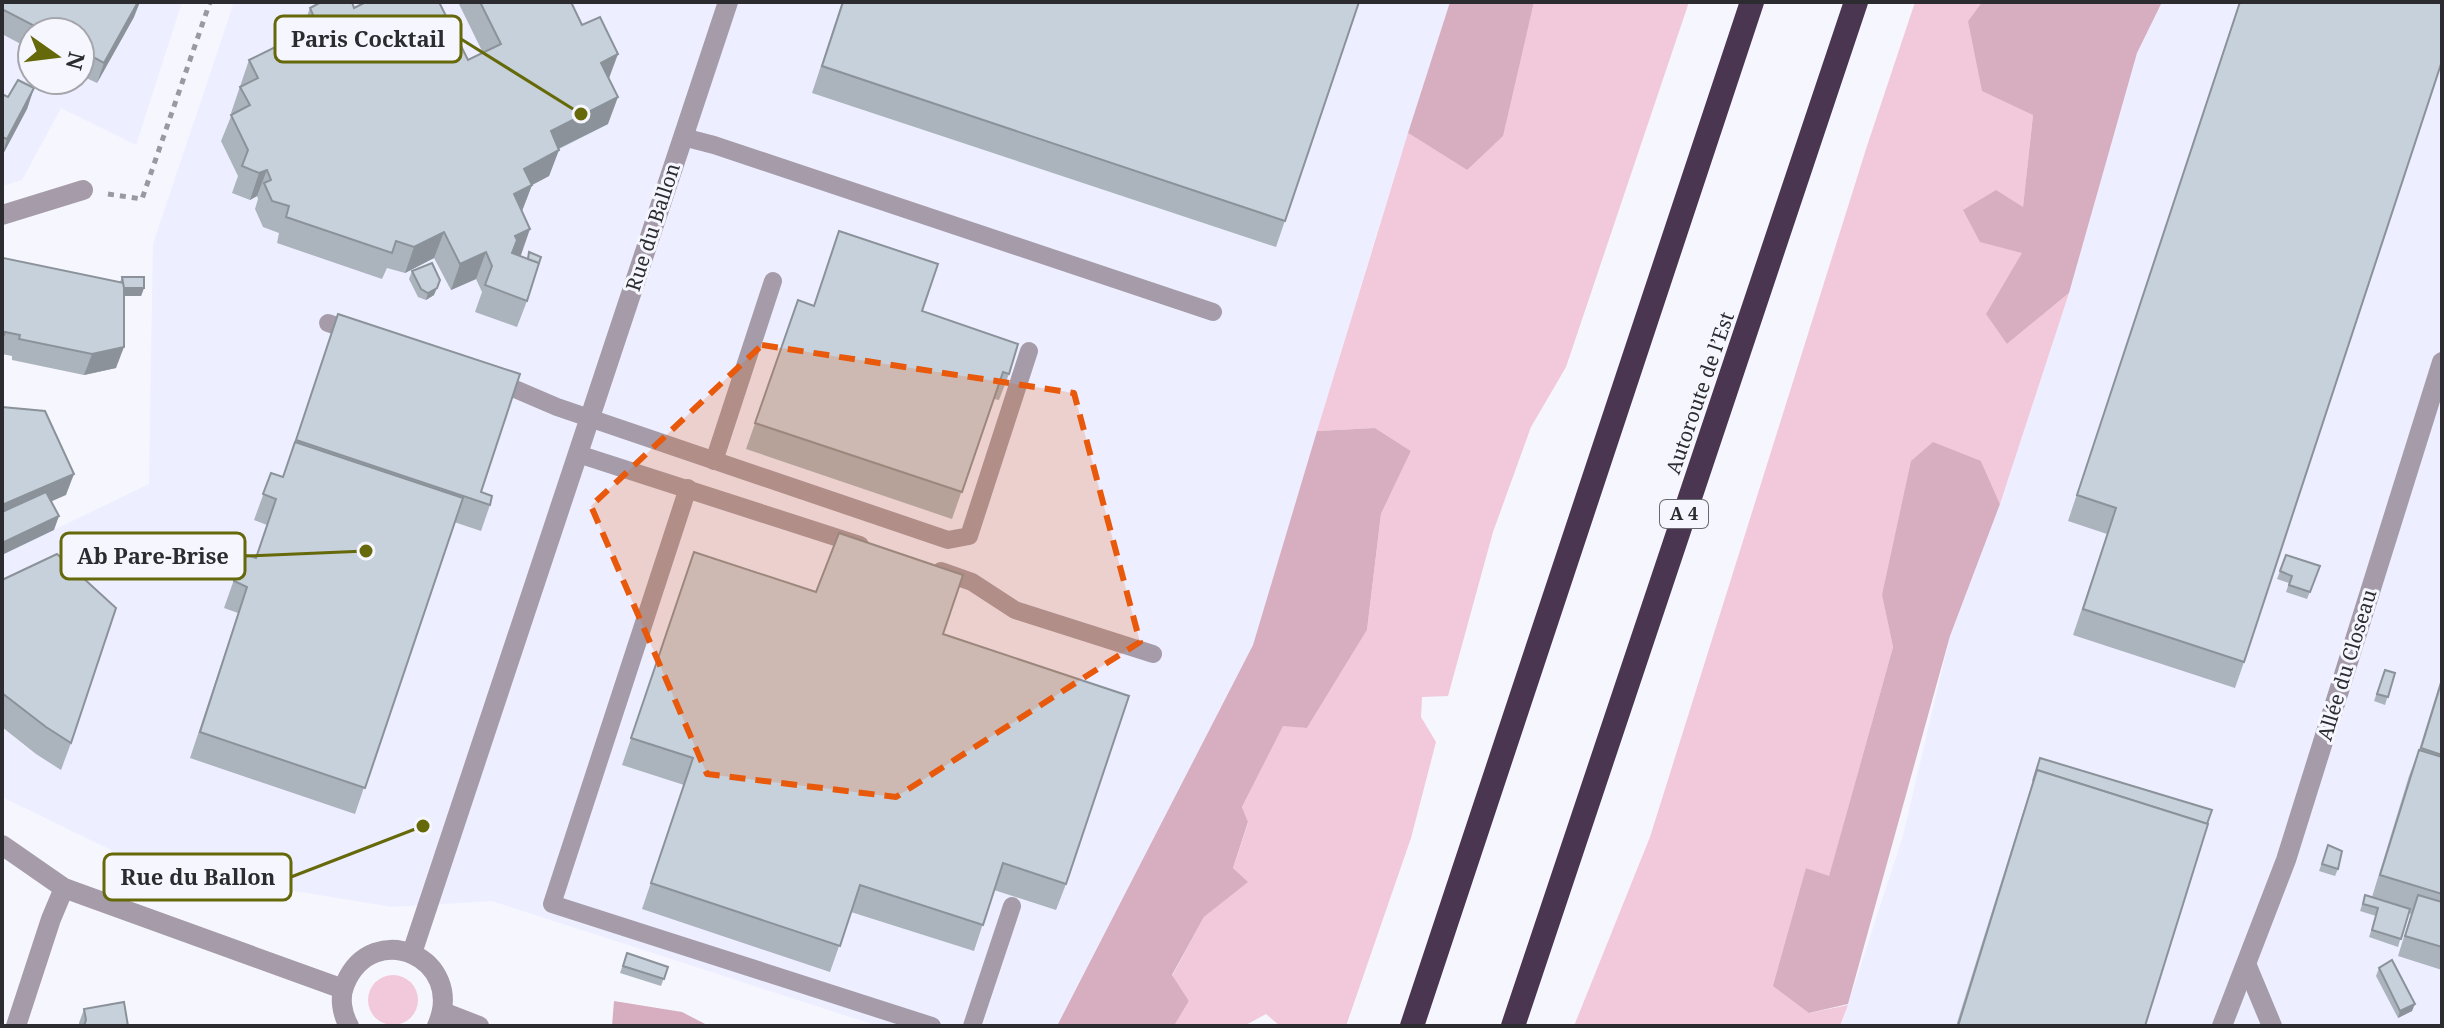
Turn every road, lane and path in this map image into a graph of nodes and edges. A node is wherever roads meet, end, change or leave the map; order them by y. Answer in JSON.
{"nodes":[{"id":1,"x":210,"y":2,"type":"edge"},
{"id":2,"x":728,"y":2,"type":"edge"},
{"id":3,"x":1752,"y":2,"type":"edge"},
{"id":4,"x":1856,"y":2,"type":"edge"},
{"id":5,"x":683,"y":137,"type":"junction"},
{"id":6,"x":83,"y":190,"type":"joint"},
{"id":7,"x":2,"y":215,"type":"edge"},
{"id":8,"x":773,"y":281,"type":"dead end"},
{"id":9,"x":1213,"y":312,"type":"dead end"},
{"id":10,"x":328,"y":323,"type":"dead end"},
{"id":11,"x":371,"y":338,"type":"edge"},
{"id":12,"x":1029,"y":351,"type":"dead end"},
{"id":13,"x":2442,"y":362,"type":"edge"},
{"id":14,"x":471,"y":372,"type":"edge"},
{"id":15,"x":590,"y":418,"type":"junction"},
{"id":16,"x":578,"y":454,"type":"junction"},
{"id":17,"x":714,"y":461,"type":"junction"},
{"id":18,"x":688,"y":488,"type":"junction"},
{"id":19,"x":882,"y":552,"type":"edge"},
{"id":20,"x":927,"y":567,"type":"edge"},
{"id":21,"x":1153,"y":654,"type":"dead end"},
{"id":22,"x":2,"y":845,"type":"edge"},
{"id":23,"x":64,"y":888,"type":"junction"},
{"id":24,"x":1012,"y":906,"type":"dead end"},
{"id":25,"x":412,"y":953,"type":"junction"},
{"id":26,"x":2247,"y":966,"type":"junction"},
{"id":27,"x":343,"y":989,"type":"junction"},
{"id":28,"x":440,"y":1019,"type":"edge"},
{"id":29,"x":16,"y":1026,"type":"edge"},
{"id":30,"x":349,"y":1026,"type":"edge"},
{"id":31,"x":479,"y":1026,"type":"edge"},
{"id":32,"x":932,"y":1026,"type":"edge"},
{"id":33,"x":972,"y":1026,"type":"edge"},
{"id":34,"x":1412,"y":1026,"type":"edge"},
{"id":35,"x":1513,"y":1026,"type":"edge"},
{"id":36,"x":2222,"y":1026,"type":"edge"},
{"id":37,"x":2272,"y":1026,"type":"edge"}],
"edges":[{"from":1,"to":6,"type":"path"},
{"from":2,"to":5,"type":"street","name":"Rue du Ballon"},
{"from":3,"to":34,"type":"highway"},
{"from":4,"to":35,"type":"highway","name":"Autoroute de l’Est","number":"A 4"},
{"from":5,"to":9,"type":"lane"},
{"from":5,"to":15,"type":"street","name":"Rue du Ballon"},
{"from":6,"to":7,"type":"street"},
{"from":8,"to":17,"type":"lane"},
{"from":10,"to":11,"type":"lane"},
{"from":12,"to":17,"type":"lane"},
{"from":13,"to":26,"type":"street","name":"Allée du Closeau"},
{"from":14,"to":15,"type":"lane"},
{"from":15,"to":16,"type":"street","name":"Rue du Ballon"},
{"from":15,"to":17,"type":"lane"},
{"from":16,"to":18,"type":"lane"},
{"from":16,"to":25,"type":"street","name":"Rue du Ballon"},
{"from":18,"to":19,"type":"lane"},
{"from":18,"to":32,"type":"lane"},
{"from":20,"to":21,"type":"lane"},
{"from":22,"to":23,"type":"street"},
{"from":23,"to":27,"type":"street"},
{"from":23,"to":29,"type":"street"},
{"from":24,"to":33,"type":"lane"},
{"from":25,"to":27,"type":"street"},
{"from":25,"to":28,"type":"street"},
{"from":26,"to":36,"type":"street","name":"Allée du Closeau"},
{"from":26,"to":37,"type":"street"},
{"from":27,"to":30,"type":"street"},
{"from":28,"to":31,"type":"street"}]}
